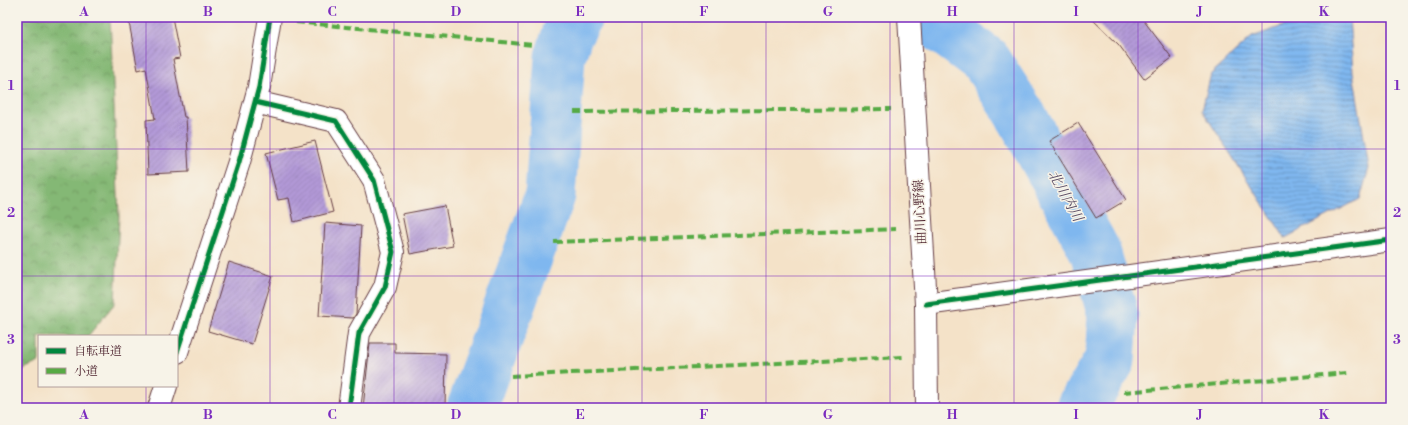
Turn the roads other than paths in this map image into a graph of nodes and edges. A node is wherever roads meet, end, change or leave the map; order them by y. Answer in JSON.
{"nodes":[{"id":1,"x":270,"y":17,"type":"edge"},
{"id":2,"x":909,"y":17,"type":"edge"},
{"id":3,"x":255,"y":102,"type":"junction"},
{"id":4,"x":1391,"y":240,"type":"edge"},
{"id":5,"x":926,"y":304,"type":"junction"},
{"id":6,"x":178,"y":349,"type":"edge"},
{"id":7,"x":166,"y":387,"type":"edge"},
{"id":8,"x":161,"y":408,"type":"edge"},
{"id":9,"x":349,"y":408,"type":"edge"},
{"id":10,"x":927,"y":408,"type":"edge"}],
"edges":[{"from":1,"to":3,"type":"street"},
{"from":2,"to":5,"type":"street","name":"曲川心野線"},
{"from":3,"to":6,"type":"street"},
{"from":3,"to":9,"type":"street"},
{"from":4,"to":5,"type":"street"},
{"from":5,"to":10,"type":"street","name":"曲川心野線"},
{"from":7,"to":8,"type":"street"}]}
